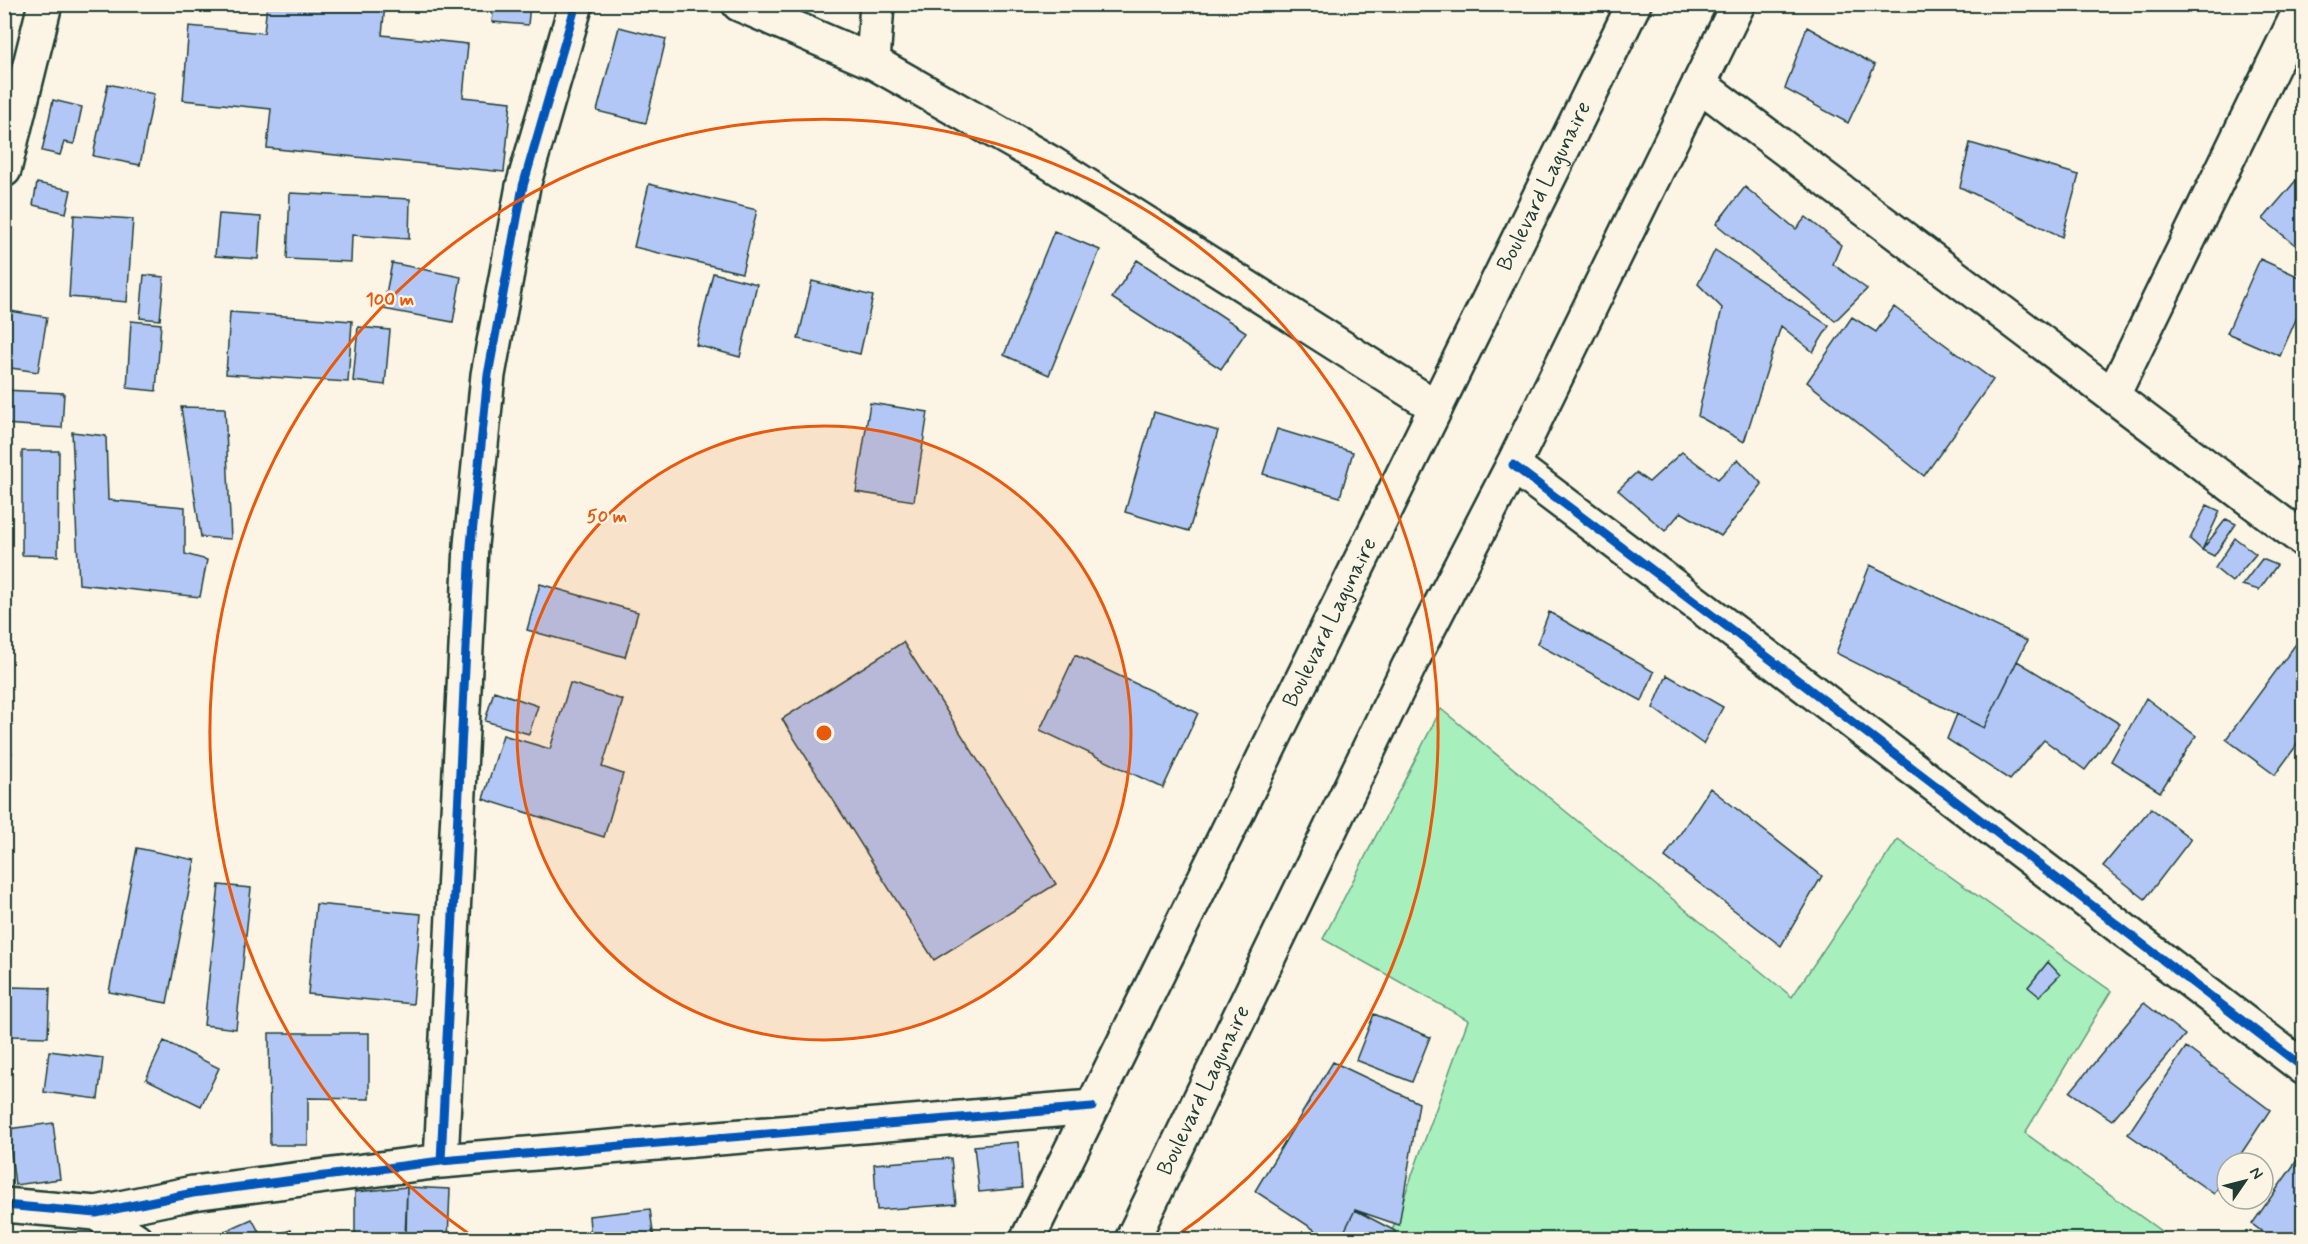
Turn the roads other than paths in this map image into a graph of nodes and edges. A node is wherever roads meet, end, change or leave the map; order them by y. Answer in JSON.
{"nodes":[{"id":1,"x":45,"y":4,"type":"edge"},
{"id":2,"x":576,"y":4,"type":"edge"},
{"id":3,"x":738,"y":4,"type":"edge"},
{"id":4,"x":877,"y":4,"type":"edge"},
{"id":5,"x":1634,"y":4,"type":"edge"},
{"id":6,"x":1738,"y":4,"type":"edge"},
{"id":7,"x":2303,"y":4,"type":"edge"},
{"id":8,"x":873,"y":62,"type":"junction"},
{"id":9,"x":1699,"y":84,"type":"junction"},
{"id":10,"x":4,"y":170,"type":"edge"},
{"id":11,"x":2113,"y":394,"type":"junction"},
{"id":12,"x":1436,"y":407,"type":"junction"},
{"id":13,"x":1513,"y":465,"type":"junction"},
{"id":14,"x":2304,"y":540,"type":"edge"},
{"id":15,"x":2304,"y":1068,"type":"edge"},
{"id":16,"x":1092,"y":1107,"type":"junction"},
{"id":17,"x":441,"y":1161,"type":"junction"},
{"id":18,"x":4,"y":1205,"type":"edge"},
{"id":19,"x":96,"y":1213,"type":"junction"},
{"id":20,"x":136,"y":1239,"type":"edge"},
{"id":21,"x":1027,"y":1239,"type":"edge"},
{"id":22,"x":1132,"y":1239,"type":"edge"}],
"edges":[{"from":1,"to":10,"type":"street"},
{"from":2,"to":17,"type":"street"},
{"from":3,"to":8,"type":"street"},
{"from":4,"to":8,"type":"street"},
{"from":5,"to":12,"type":"street","name":"Boulevard Lagunaire"},
{"from":6,"to":9,"type":"street","name":"Boulevard Lagunaire"},
{"from":7,"to":11,"type":"street"},
{"from":8,"to":12,"type":"street"},
{"from":9,"to":11,"type":"street"},
{"from":9,"to":13,"type":"street","name":"Boulevard Lagunaire"},
{"from":11,"to":14,"type":"street"},
{"from":12,"to":16,"type":"street","name":"Boulevard Lagunaire"},
{"from":13,"to":15,"type":"street"},
{"from":13,"to":22,"type":"street","name":"Boulevard Lagunaire"},
{"from":16,"to":17,"type":"street"},
{"from":16,"to":21,"type":"street","name":"Boulevard Lagunaire"},
{"from":17,"to":19,"type":"street"},
{"from":18,"to":19,"type":"street"},
{"from":19,"to":20,"type":"street"}]}
